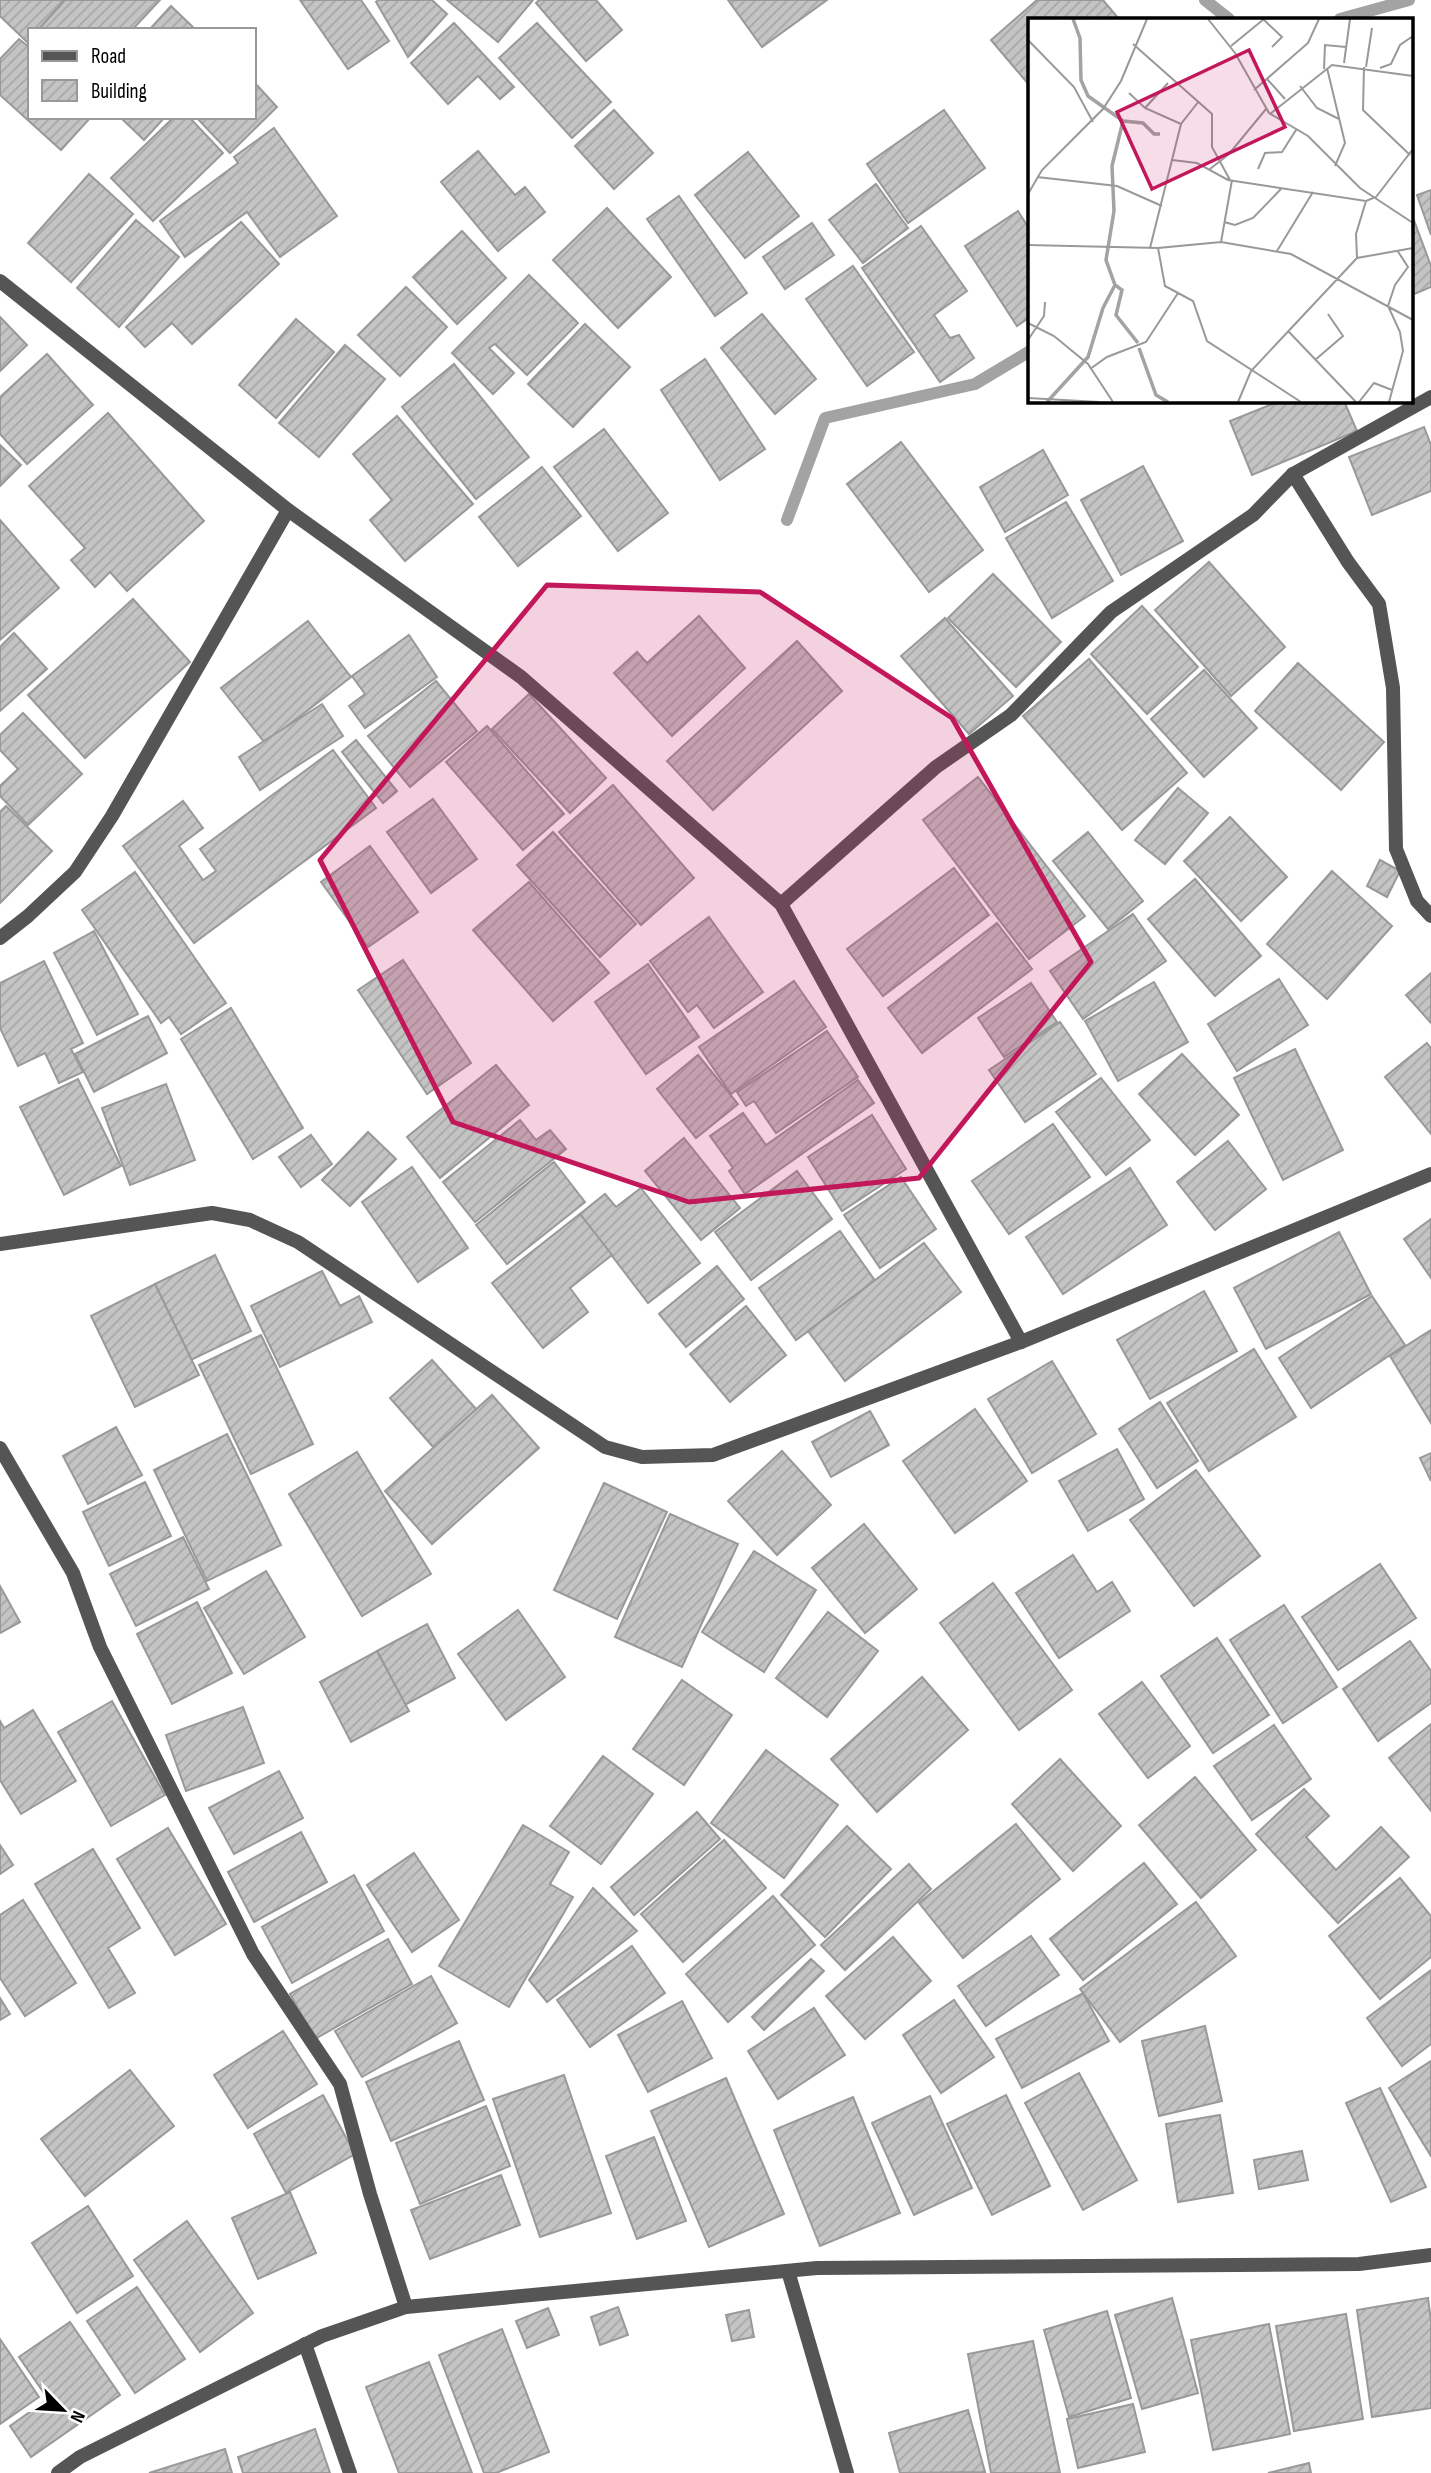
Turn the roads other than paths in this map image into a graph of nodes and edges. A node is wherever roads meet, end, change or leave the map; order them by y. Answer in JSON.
{"nodes":[{"id":1,"x":0,"y":281,"type":"edge"},
{"id":2,"x":1431,"y":397,"type":"edge"},
{"id":3,"x":1293,"y":474,"type":"junction"},
{"id":4,"x":288,"y":510,"type":"junction"},
{"id":5,"x":781,"y":904,"type":"junction"},
{"id":6,"x":1431,"y":916,"type":"edge"},
{"id":7,"x":0,"y":939,"type":"edge"},
{"id":8,"x":1431,"y":1174,"type":"edge"},
{"id":9,"x":0,"y":1244,"type":"edge"},
{"id":10,"x":1021,"y":1342,"type":"junction"},
{"id":11,"x":0,"y":1448,"type":"edge"},
{"id":12,"x":1431,"y":2255,"type":"edge"},
{"id":13,"x":788,"y":2271,"type":"junction"},
{"id":14,"x":406,"y":2307,"type":"junction"},
{"id":15,"x":305,"y":2344,"type":"junction"},
{"id":16,"x":58,"y":2473,"type":"edge"},
{"id":17,"x":350,"y":2473,"type":"edge"},
{"id":18,"x":847,"y":2473,"type":"edge"}],
"edges":[{"from":1,"to":4,"type":"street"},
{"from":2,"to":3,"type":"street"},
{"from":3,"to":5,"type":"street"},
{"from":3,"to":6,"type":"street"},
{"from":4,"to":5,"type":"street"},
{"from":4,"to":7,"type":"street"},
{"from":5,"to":10,"type":"street"},
{"from":8,"to":10,"type":"street"},
{"from":9,"to":10,"type":"street"},
{"from":11,"to":14,"type":"street"},
{"from":12,"to":13,"type":"street"},
{"from":13,"to":14,"type":"street"},
{"from":13,"to":18,"type":"street"},
{"from":14,"to":15,"type":"street"},
{"from":15,"to":16,"type":"street"},
{"from":15,"to":17,"type":"street"}]}
